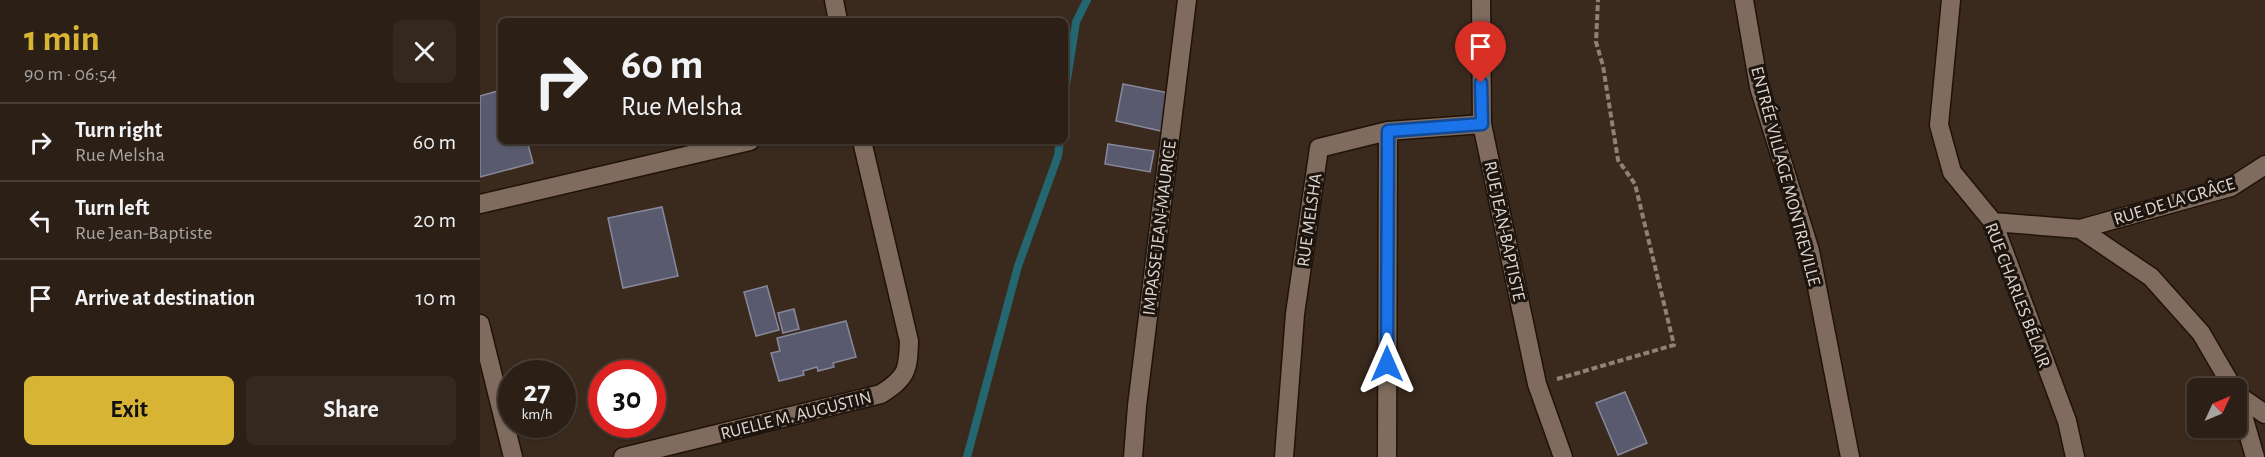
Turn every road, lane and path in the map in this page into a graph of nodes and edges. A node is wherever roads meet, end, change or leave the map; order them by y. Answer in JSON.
{"nodes":[{"id":1,"x":834,"y":0,"type":"edge"},
{"id":2,"x":1186,"y":0,"type":"edge"},
{"id":3,"x":1481,"y":0,"type":"edge"},
{"id":4,"x":1598,"y":0,"type":"edge"},
{"id":5,"x":1744,"y":0,"type":"edge"},
{"id":6,"x":1951,"y":0,"type":"edge"},
{"id":7,"x":837,"y":18,"type":"edge"},
{"id":8,"x":1482,"y":124,"type":"junction"},
{"id":9,"x":1388,"y":131,"type":"junction"},
{"id":10,"x":737,"y":144,"type":"edge"},
{"id":11,"x":863,"y":144,"type":"edge"},
{"id":12,"x":2265,"y":165,"type":"edge"},
{"id":13,"x":480,"y":204,"type":"edge"},
{"id":14,"x":1993,"y":222,"type":"junction"},
{"id":15,"x":2080,"y":229,"type":"junction"},
{"id":16,"x":480,"y":324,"type":"edge"},
{"id":17,"x":2228,"y":378,"type":"edge"},
{"id":18,"x":1537,"y":384,"type":"junction"},
{"id":19,"x":2247,"y":401,"type":"edge"},
{"id":20,"x":2265,"y":414,"type":"edge"},
{"id":21,"x":2247,"y":429,"type":"edge"},
{"id":22,"x":513,"y":457,"type":"edge"},
{"id":23,"x":623,"y":457,"type":"edge"},
{"id":24,"x":1133,"y":457,"type":"edge"},
{"id":25,"x":1284,"y":457,"type":"edge"},
{"id":26,"x":1387,"y":457,"type":"edge"},
{"id":27,"x":1563,"y":457,"type":"edge"},
{"id":28,"x":1850,"y":457,"type":"edge"},
{"id":29,"x":2075,"y":457,"type":"edge"},
{"id":30,"x":2255,"y":457,"type":"edge"}],
"edges":[{"from":1,"to":7,"type":"street"},
{"from":2,"to":24,"type":"street","name":"IMPASSE JEAN-MAURICE"},
{"from":3,"to":8,"type":"street","name":"RUE JEAN-BAPTISTE"},
{"from":4,"to":18,"type":"path"},
{"from":5,"to":28,"type":"street","name":"ENTRÉE VILLAGE MONTREVILLE"},
{"from":6,"to":14,"type":"street","name":"RUE CHARLES BÉLAIR"},
{"from":8,"to":9,"type":"street","name":"RUE MELSHA"},
{"from":8,"to":18,"type":"street","name":"RUE JEAN-BAPTISTE"},
{"from":9,"to":25,"type":"street","name":"RUE MELSHA"},
{"from":9,"to":26,"type":"street"},
{"from":10,"to":13,"type":"street"},
{"from":11,"to":23,"type":"street","name":"RUELLE M. AUGUSTIN"},
{"from":12,"to":15,"type":"street","name":"RUE DE LA GRÂCE"},
{"from":14,"to":15,"type":"street","name":"RUE DE LA GRÂCE"},
{"from":14,"to":29,"type":"street","name":"RUE CHARLES BÉLAIR"},
{"from":15,"to":17,"type":"street","name":"RUE DE LA GRÂCE"},
{"from":16,"to":22,"type":"street"},
{"from":18,"to":27,"type":"street","name":"RUE JEAN-BAPTISTE"},
{"from":19,"to":20,"type":"street"},
{"from":21,"to":30,"type":"street"}]}
